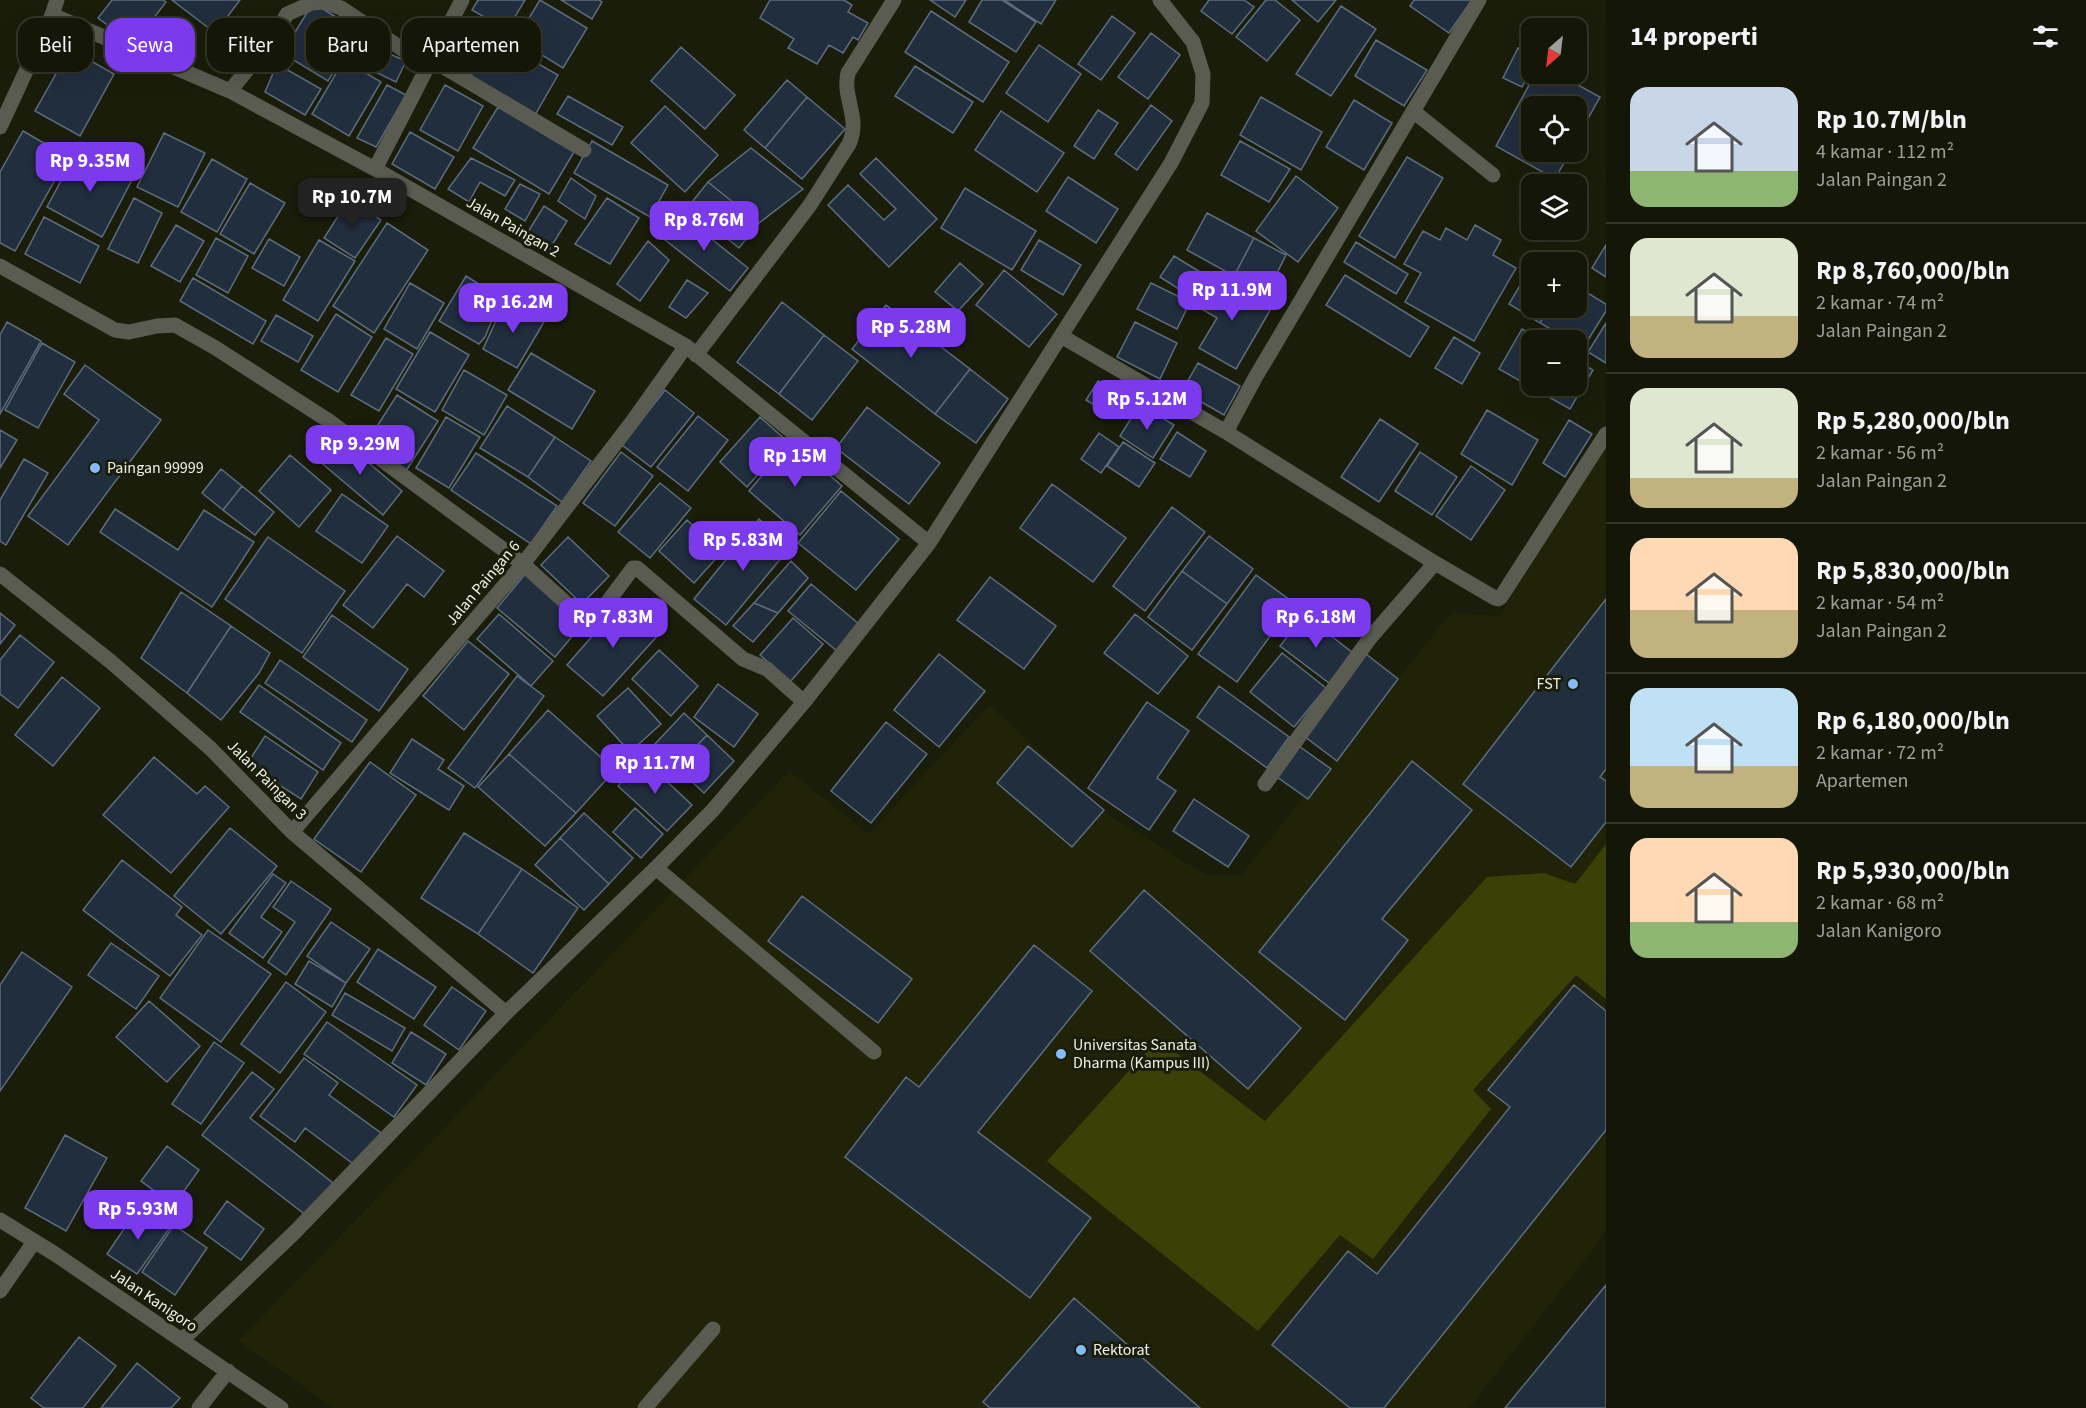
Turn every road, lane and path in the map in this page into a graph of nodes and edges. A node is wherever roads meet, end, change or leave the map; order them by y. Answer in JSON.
{"nodes":[{"id":1,"x":462,"y":0,"type":"edge"},
{"id":2,"x":894,"y":0,"type":"edge"},
{"id":3,"x":1160,"y":0,"type":"edge"},
{"id":4,"x":1479,"y":0,"type":"edge"},
{"id":5,"x":55,"y":7,"type":"edge"},
{"id":6,"x":453,"y":18,"type":"edge"},
{"id":7,"x":402,"y":46,"type":"edge"},
{"id":8,"x":426,"y":72,"type":"edge"},
{"id":9,"x":444,"y":72,"type":"edge"},
{"id":10,"x":230,"y":91,"type":"junction"},
{"id":11,"x":1413,"y":111,"type":"junction"},
{"id":12,"x":0,"y":128,"type":"edge"},
{"id":13,"x":584,"y":150,"type":"dead end"},
{"id":14,"x":375,"y":169,"type":"junction"},
{"id":15,"x":1494,"y":175,"type":"dead end"},
{"id":16,"x":0,"y":266,"type":"edge"},
{"id":17,"x":1061,"y":336,"type":"junction"},
{"id":18,"x":691,"y":350,"type":"junction"},
{"id":19,"x":1226,"y":432,"type":"junction"},
{"id":20,"x":1606,"y":434,"type":"edge"},
{"id":21,"x":929,"y":543,"type":"junction"},
{"id":22,"x":1435,"y":563,"type":"junction"},
{"id":23,"x":523,"y":564,"type":"junction"},
{"id":24,"x":0,"y":573,"type":"edge"},
{"id":25,"x":804,"y":702,"type":"junction"},
{"id":26,"x":1264,"y":784,"type":"dead end"},
{"id":27,"x":292,"y":832,"type":"junction"},
{"id":28,"x":656,"y":868,"type":"junction"},
{"id":29,"x":506,"y":1013,"type":"junction"},
{"id":30,"x":874,"y":1052,"type":"dead end"},
{"id":31,"x":0,"y":1220,"type":"edge"},
{"id":32,"x":34,"y":1242,"type":"junction"},
{"id":33,"x":0,"y":1292,"type":"edge"},
{"id":34,"x":713,"y":1329,"type":"dead end"},
{"id":35,"x":182,"y":1340,"type":"junction"},
{"id":36,"x":228,"y":1371,"type":"junction"},
{"id":37,"x":199,"y":1408,"type":"edge"},
{"id":38,"x":281,"y":1408,"type":"edge"},
{"id":39,"x":645,"y":1408,"type":"edge"}],
"edges":[{"from":1,"to":6,"type":"street"},
{"from":2,"to":18,"type":"street","name":"Jalan Paingan 6"},
{"from":3,"to":17,"type":"street"},
{"from":4,"to":11,"type":"street"},
{"from":5,"to":10,"type":"street","name":"Jalan Paingan 2"},
{"from":5,"to":12,"type":"street"},
{"from":7,"to":10,"type":"street"},
{"from":8,"to":14,"type":"street"},
{"from":9,"to":13,"type":"street"},
{"from":10,"to":14,"type":"street","name":"Jalan Paingan 2"},
{"from":11,"to":15,"type":"street"},
{"from":11,"to":19,"type":"street"},
{"from":14,"to":18,"type":"street","name":"Jalan Paingan 2"},
{"from":16,"to":23,"type":"street"},
{"from":17,"to":19,"type":"street"},
{"from":17,"to":21,"type":"street"},
{"from":18,"to":21,"type":"street","name":"Jalan Paingan 2"},
{"from":18,"to":23,"type":"street","name":"Jalan Paingan 6"},
{"from":19,"to":22,"type":"street"},
{"from":20,"to":22,"type":"street"},
{"from":21,"to":25,"type":"street"},
{"from":22,"to":26,"type":"street"},
{"from":23,"to":25,"type":"street"},
{"from":23,"to":27,"type":"street","name":"Jalan Paingan 6"},
{"from":24,"to":27,"type":"street","name":"Jalan Paingan 3"},
{"from":25,"to":28,"type":"street"},
{"from":27,"to":29,"type":"street","name":"Jalan Paingan 3"},
{"from":28,"to":29,"type":"street"},
{"from":28,"to":30,"type":"street"},
{"from":29,"to":35,"type":"street"},
{"from":31,"to":32,"type":"street","name":"Jalan Kanigoro"},
{"from":32,"to":33,"type":"street"},
{"from":32,"to":35,"type":"street","name":"Jalan Kanigoro"},
{"from":34,"to":39,"type":"street"},
{"from":35,"to":36,"type":"street","name":"Jalan Kanigoro"},
{"from":36,"to":37,"type":"street"},
{"from":36,"to":38,"type":"street","name":"Jalan Kanigoro"}]}
